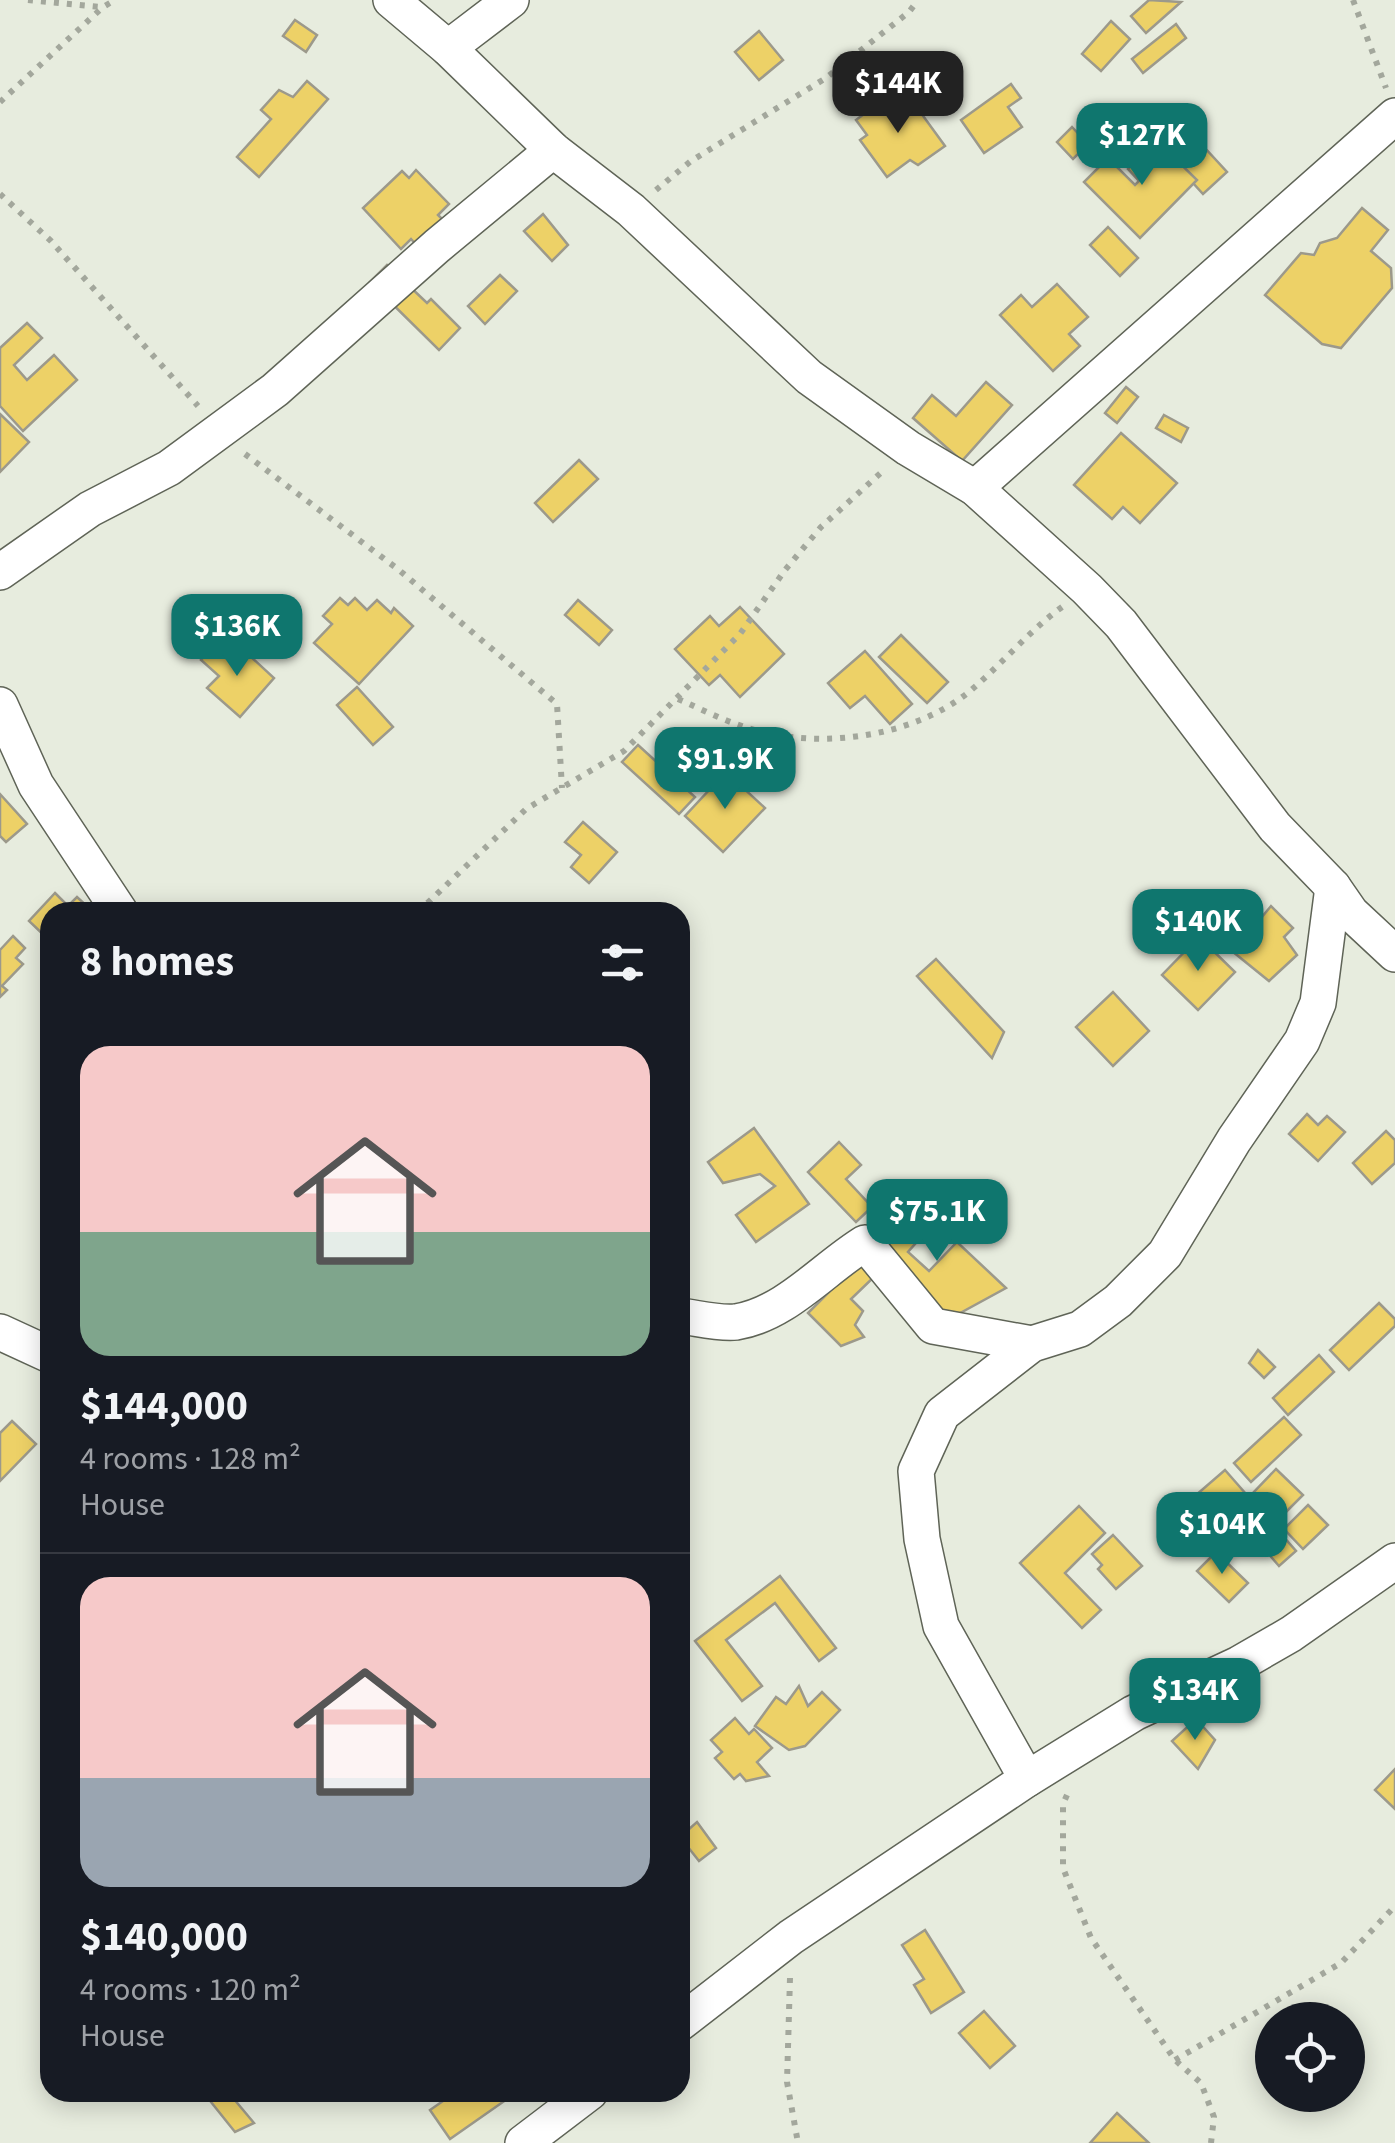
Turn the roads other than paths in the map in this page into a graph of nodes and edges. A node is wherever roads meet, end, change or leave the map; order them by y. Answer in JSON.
{"nodes":[{"id":1,"x":392,"y":0,"type":"edge"},
{"id":2,"x":512,"y":0,"type":"edge"},
{"id":3,"x":448,"y":48,"type":"junction"},
{"id":4,"x":1392,"y":106,"type":"edge"},
{"id":5,"x":553,"y":150,"type":"junction"},
{"id":6,"x":975,"y":488,"type":"junction"},
{"id":7,"x":0,"y":572,"type":"edge"},
{"id":8,"x":0,"y":705,"type":"edge"},
{"id":9,"x":1333,"y":887,"type":"junction"},
{"id":10,"x":113,"y":902,"type":"edge"},
{"id":11,"x":1395,"y":954,"type":"edge"},
{"id":12,"x":690,"y":1317,"type":"edge"},
{"id":13,"x":0,"y":1332,"type":"edge"},
{"id":14,"x":1032,"y":1344,"type":"junction"},
{"id":15,"x":40,"y":1350,"type":"edge"},
{"id":16,"x":1395,"y":1561,"type":"edge"},
{"id":17,"x":1027,"y":1778,"type":"junction"},
{"id":18,"x":690,"y":2015,"type":"edge"},
{"id":19,"x":577,"y":2102,"type":"edge"},
{"id":20,"x":523,"y":2143,"type":"edge"}],
"edges":[{"from":1,"to":3,"type":"street"},
{"from":2,"to":3,"type":"street"},
{"from":3,"to":5,"type":"street"},
{"from":4,"to":6,"type":"street"},
{"from":5,"to":6,"type":"street"},
{"from":5,"to":7,"type":"street"},
{"from":6,"to":9,"type":"street"},
{"from":8,"to":10,"type":"street"},
{"from":9,"to":11,"type":"street"},
{"from":9,"to":14,"type":"street"},
{"from":12,"to":14,"type":"street"},
{"from":13,"to":15,"type":"street"},
{"from":14,"to":17,"type":"street"},
{"from":16,"to":17,"type":"street"},
{"from":17,"to":18,"type":"street"},
{"from":19,"to":20,"type":"street"}]}
